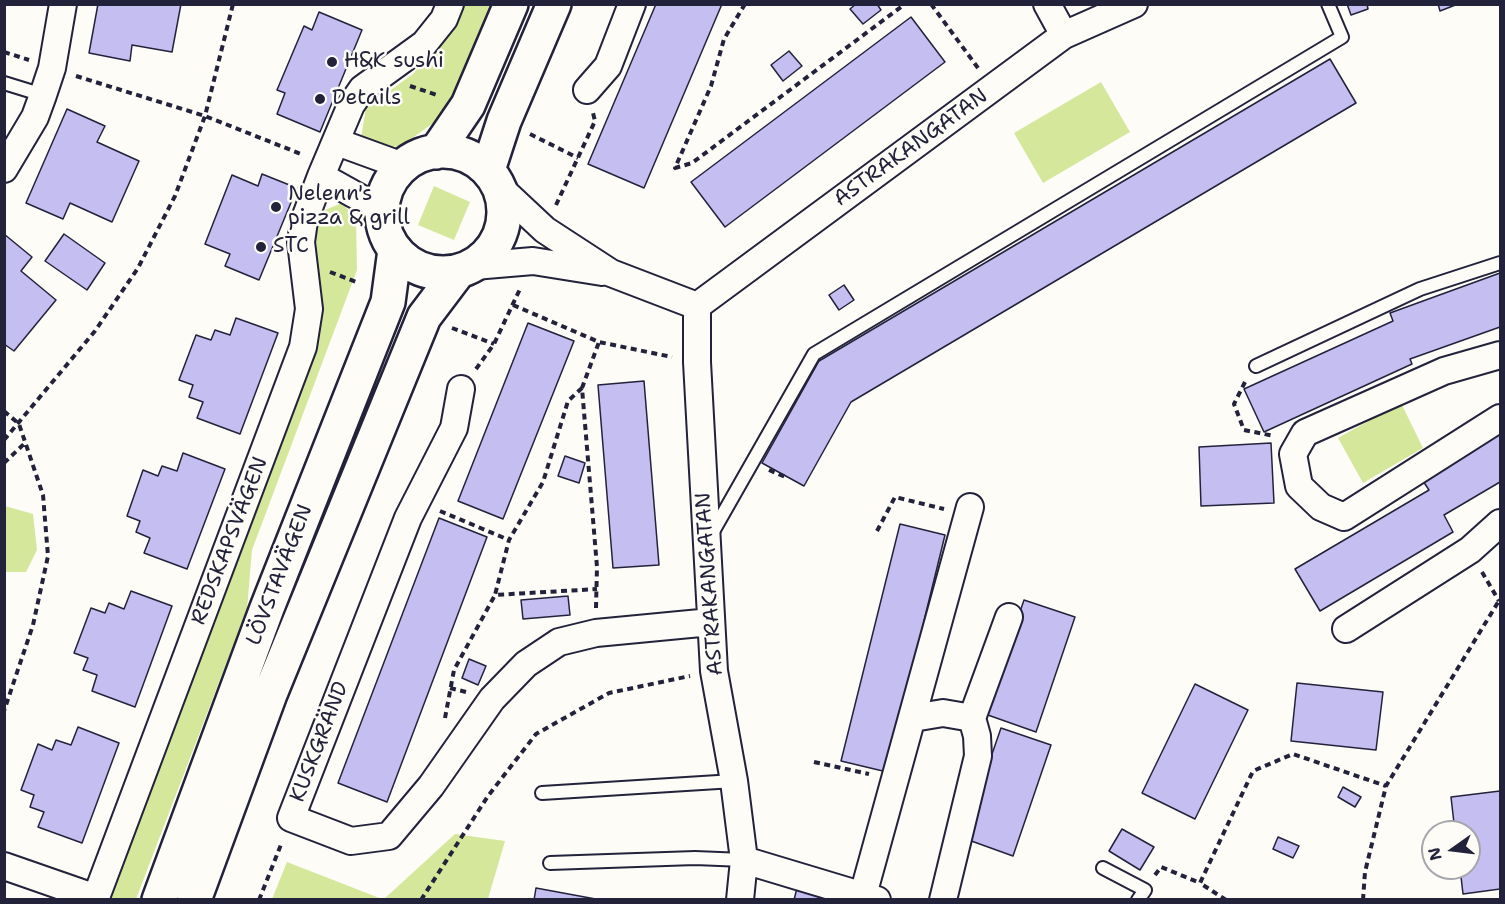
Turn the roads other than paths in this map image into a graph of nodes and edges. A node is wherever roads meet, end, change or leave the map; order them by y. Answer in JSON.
{"nodes":[{"id":1,"x":63,"y":4,"type":"edge"},
{"id":2,"x":450,"y":4,"type":"edge"},
{"id":3,"x":511,"y":4,"type":"edge"},
{"id":4,"x":554,"y":4,"type":"edge"},
{"id":5,"x":632,"y":4,"type":"edge"},
{"id":6,"x":1047,"y":4,"type":"edge"},
{"id":7,"x":1134,"y":4,"type":"edge"},
{"id":8,"x":1328,"y":4,"type":"edge"},
{"id":9,"x":1064,"y":35,"type":"junction"},
{"id":10,"x":4,"y":83,"type":"edge"},
{"id":11,"x":586,"y":90,"type":"dead end"},
{"id":12,"x":43,"y":95,"type":"junction"},
{"id":13,"x":436,"y":152,"type":"junction"},
{"id":14,"x":328,"y":161,"type":"junction"},
{"id":15,"x":403,"y":166,"type":"junction"},
{"id":16,"x":4,"y":169,"type":"edge"},
{"id":17,"x":493,"y":178,"type":"junction"},
{"id":18,"x":382,"y":210,"type":"junction"},
{"id":19,"x":395,"y":250,"type":"junction"},
{"id":20,"x":1500,"y":263,"type":"edge"},
{"id":21,"x":466,"y":269,"type":"junction"},
{"id":22,"x":611,"y":273,"type":"junction"},
{"id":23,"x":697,"y":306,"type":"junction"},
{"id":24,"x":1500,"y":355,"type":"edge"},
{"id":25,"x":1256,"y":366,"type":"dead end"},
{"id":26,"x":461,"y":389,"type":"dead end"},
{"id":27,"x":1500,"y":418,"type":"edge"},
{"id":28,"x":970,"y":507,"type":"road end"},
{"id":29,"x":1500,"y":524,"type":"edge"},
{"id":30,"x":706,"y":542,"type":"junction"},
{"id":31,"x":1009,"y":617,"type":"dead end"},
{"id":32,"x":711,"y":622,"type":"junction"},
{"id":33,"x":1346,"y":629,"type":"dead end"},
{"id":34,"x":972,"y":717,"type":"junction"},
{"id":35,"x":913,"y":718,"type":"junction"},
{"id":36,"x":734,"y":781,"type":"junction"},
{"id":37,"x":542,"y":793,"type":"dead end"},
{"id":38,"x":744,"y":860,"type":"junction"},
{"id":39,"x":550,"y":863,"type":"dead end"},
{"id":40,"x":4,"y":866,"type":"edge"},
{"id":41,"x":1103,"y":868,"type":"dead end"},
{"id":42,"x":1141,"y":895,"type":"edge"},
{"id":43,"x":870,"y":897,"type":"edge"},
{"id":44,"x":95,"y":899,"type":"edge"},
{"id":45,"x":159,"y":900,"type":"edge"},
{"id":46,"x":194,"y":900,"type":"edge"},
{"id":47,"x":740,"y":900,"type":"edge"},
{"id":48,"x":943,"y":900,"type":"edge"}],
"edges":[{"from":1,"to":12,"type":"street"},
{"from":2,"to":14,"type":"street","name":"REDSKAPSVÄGEN"},
{"from":3,"to":13,"type":"street"},
{"from":4,"to":17,"type":"street","name":"LÖVSTAVÄGEN"},
{"from":5,"to":11,"type":"street"},
{"from":6,"to":9,"type":"street"},
{"from":7,"to":9,"type":"street","name":"ASTRAKANGATAN"},
{"from":8,"to":30,"type":"lane"},
{"from":9,"to":23,"type":"street","name":"ASTRAKANGATAN"},
{"from":10,"to":12,"type":"lane"},
{"from":12,"to":16,"type":"street"},
{"from":13,"to":15,"type":"street"},
{"from":13,"to":17,"type":"street"},
{"from":14,"to":15,"type":"street"},
{"from":14,"to":18,"type":"street"},
{"from":14,"to":44,"type":"street","name":"REDSKAPSVÄGEN"},
{"from":15,"to":18,"type":"street"},
{"from":17,"to":21,"type":"street","name":"LÖVSTAVÄGEN"},
{"from":17,"to":22,"type":"street"},
{"from":18,"to":19,"type":"street","name":"LÖVSTAVÄGEN"},
{"from":19,"to":21,"type":"street"},
{"from":19,"to":45,"type":"street","name":"LÖVSTAVÄGEN"},
{"from":20,"to":25,"type":"lane"},
{"from":21,"to":22,"type":"street"},
{"from":21,"to":46,"type":"street","name":"LÖVSTAVÄGEN"},
{"from":22,"to":23,"type":"street"},
{"from":23,"to":30,"type":"street","name":"ASTRAKANGATAN"},
{"from":24,"to":27,"type":"street"},
{"from":26,"to":32,"type":"street","name":"KUSKGRÄND"},
{"from":28,"to":35,"type":"street"},
{"from":29,"to":33,"type":"street"},
{"from":30,"to":32,"type":"street","name":"ASTRAKANGATAN"},
{"from":31,"to":34,"type":"street"},
{"from":32,"to":36,"type":"street","name":"ASTRAKANGATAN"},
{"from":34,"to":35,"type":"street"},
{"from":34,"to":48,"type":"street"},
{"from":35,"to":43,"type":"street"},
{"from":36,"to":37,"type":"lane"},
{"from":36,"to":38,"type":"street","name":"ASTRAKANGATAN"},
{"from":38,"to":39,"type":"lane"},
{"from":38,"to":43,"type":"street"},
{"from":38,"to":47,"type":"street","name":"ASTRAKANGATAN"},
{"from":40,"to":44,"type":"street"},
{"from":41,"to":42,"type":"lane"}]}
